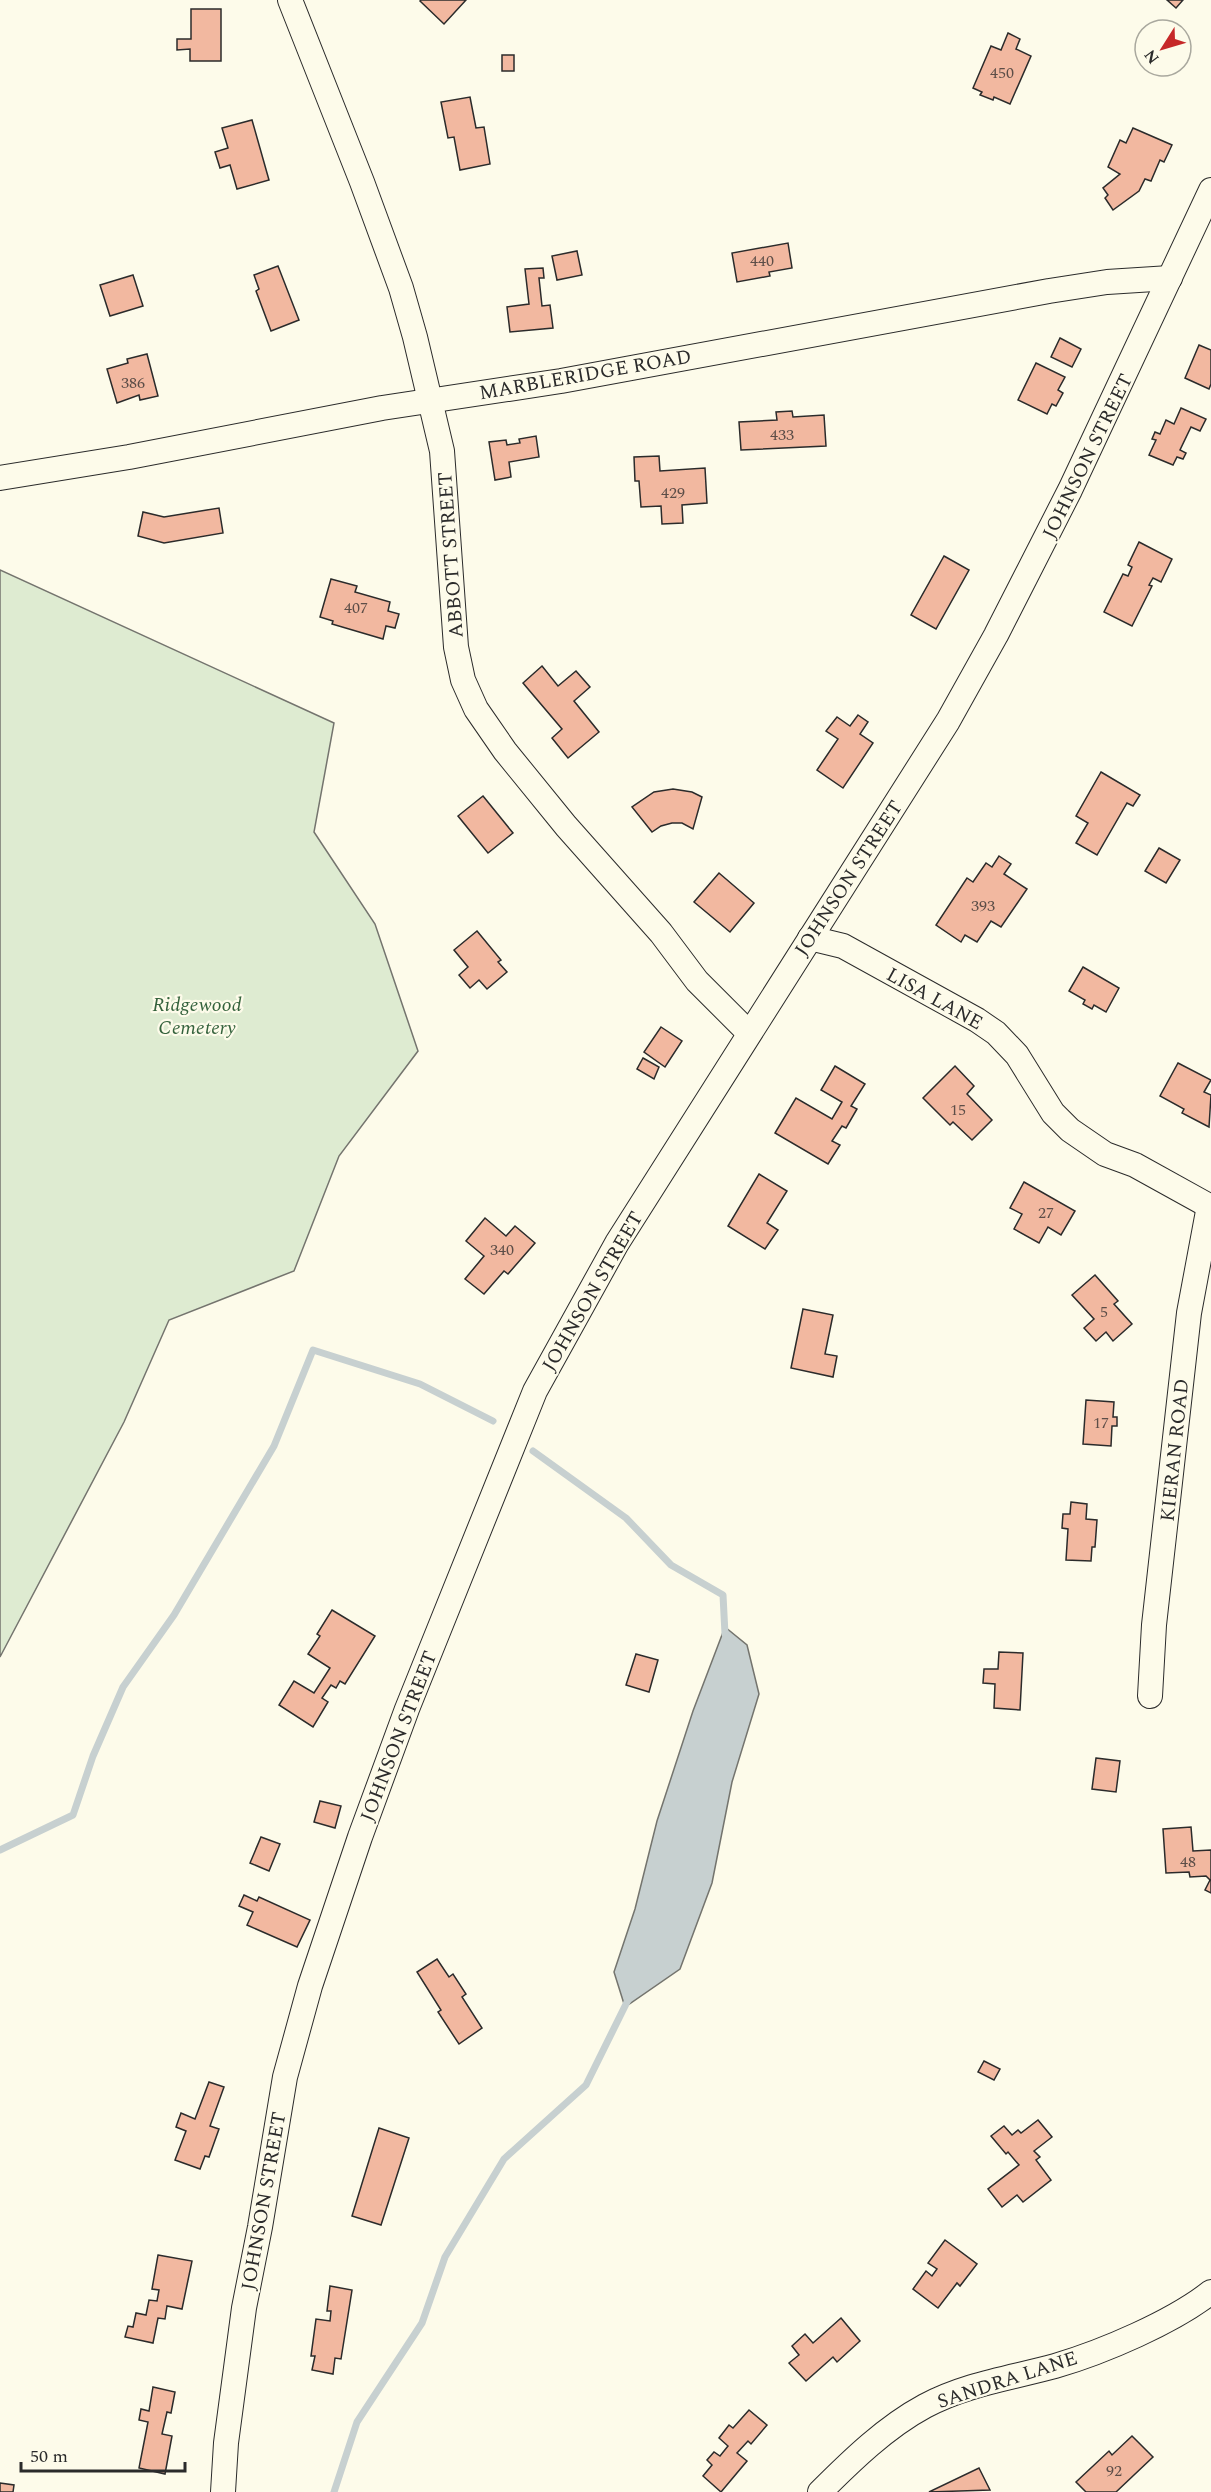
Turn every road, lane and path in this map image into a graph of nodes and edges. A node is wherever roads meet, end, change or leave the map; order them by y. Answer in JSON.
{"nodes":[{"id":1,"x":291,"y":0,"type":"edge"},
{"id":2,"x":1211,"y":190,"type":"edge"},
{"id":3,"x":1170,"y":278,"type":"junction"},
{"id":4,"x":429,"y":401,"type":"junction"},
{"id":5,"x":0,"y":478,"type":"edge"},
{"id":6,"x":810,"y":938,"type":"junction"},
{"id":7,"x":749,"y":1033,"type":"junction"},
{"id":8,"x":1210,"y":1207,"type":"edge"},
{"id":9,"x":1150,"y":1696,"type":"dead end"},
{"id":10,"x":1211,"y":2292,"type":"edge"},
{"id":11,"x":223,"y":2492,"type":"edge"},
{"id":12,"x":820,"y":2492,"type":"edge"}],
"edges":[{"from":1,"to":4,"type":"street","name":"ABBOTT STREET"},
{"from":2,"to":3,"type":"street","name":"JOHNSON STREET"},
{"from":3,"to":4,"type":"street","name":"MARBLERIDGE ROAD"},
{"from":3,"to":6,"type":"street","name":"JOHNSON STREET"},
{"from":4,"to":5,"type":"street","name":"MARBLERIDGE ROAD"},
{"from":4,"to":7,"type":"street","name":"ABBOTT STREET"},
{"from":6,"to":7,"type":"street","name":"JOHNSON STREET"},
{"from":6,"to":8,"type":"street","name":"LISA LANE"},
{"from":7,"to":11,"type":"street","name":"JOHNSON STREET"},
{"from":8,"to":9,"type":"street","name":"KIERAN ROAD"},
{"from":10,"to":12,"type":"street","name":"SANDRA LANE"}]}
